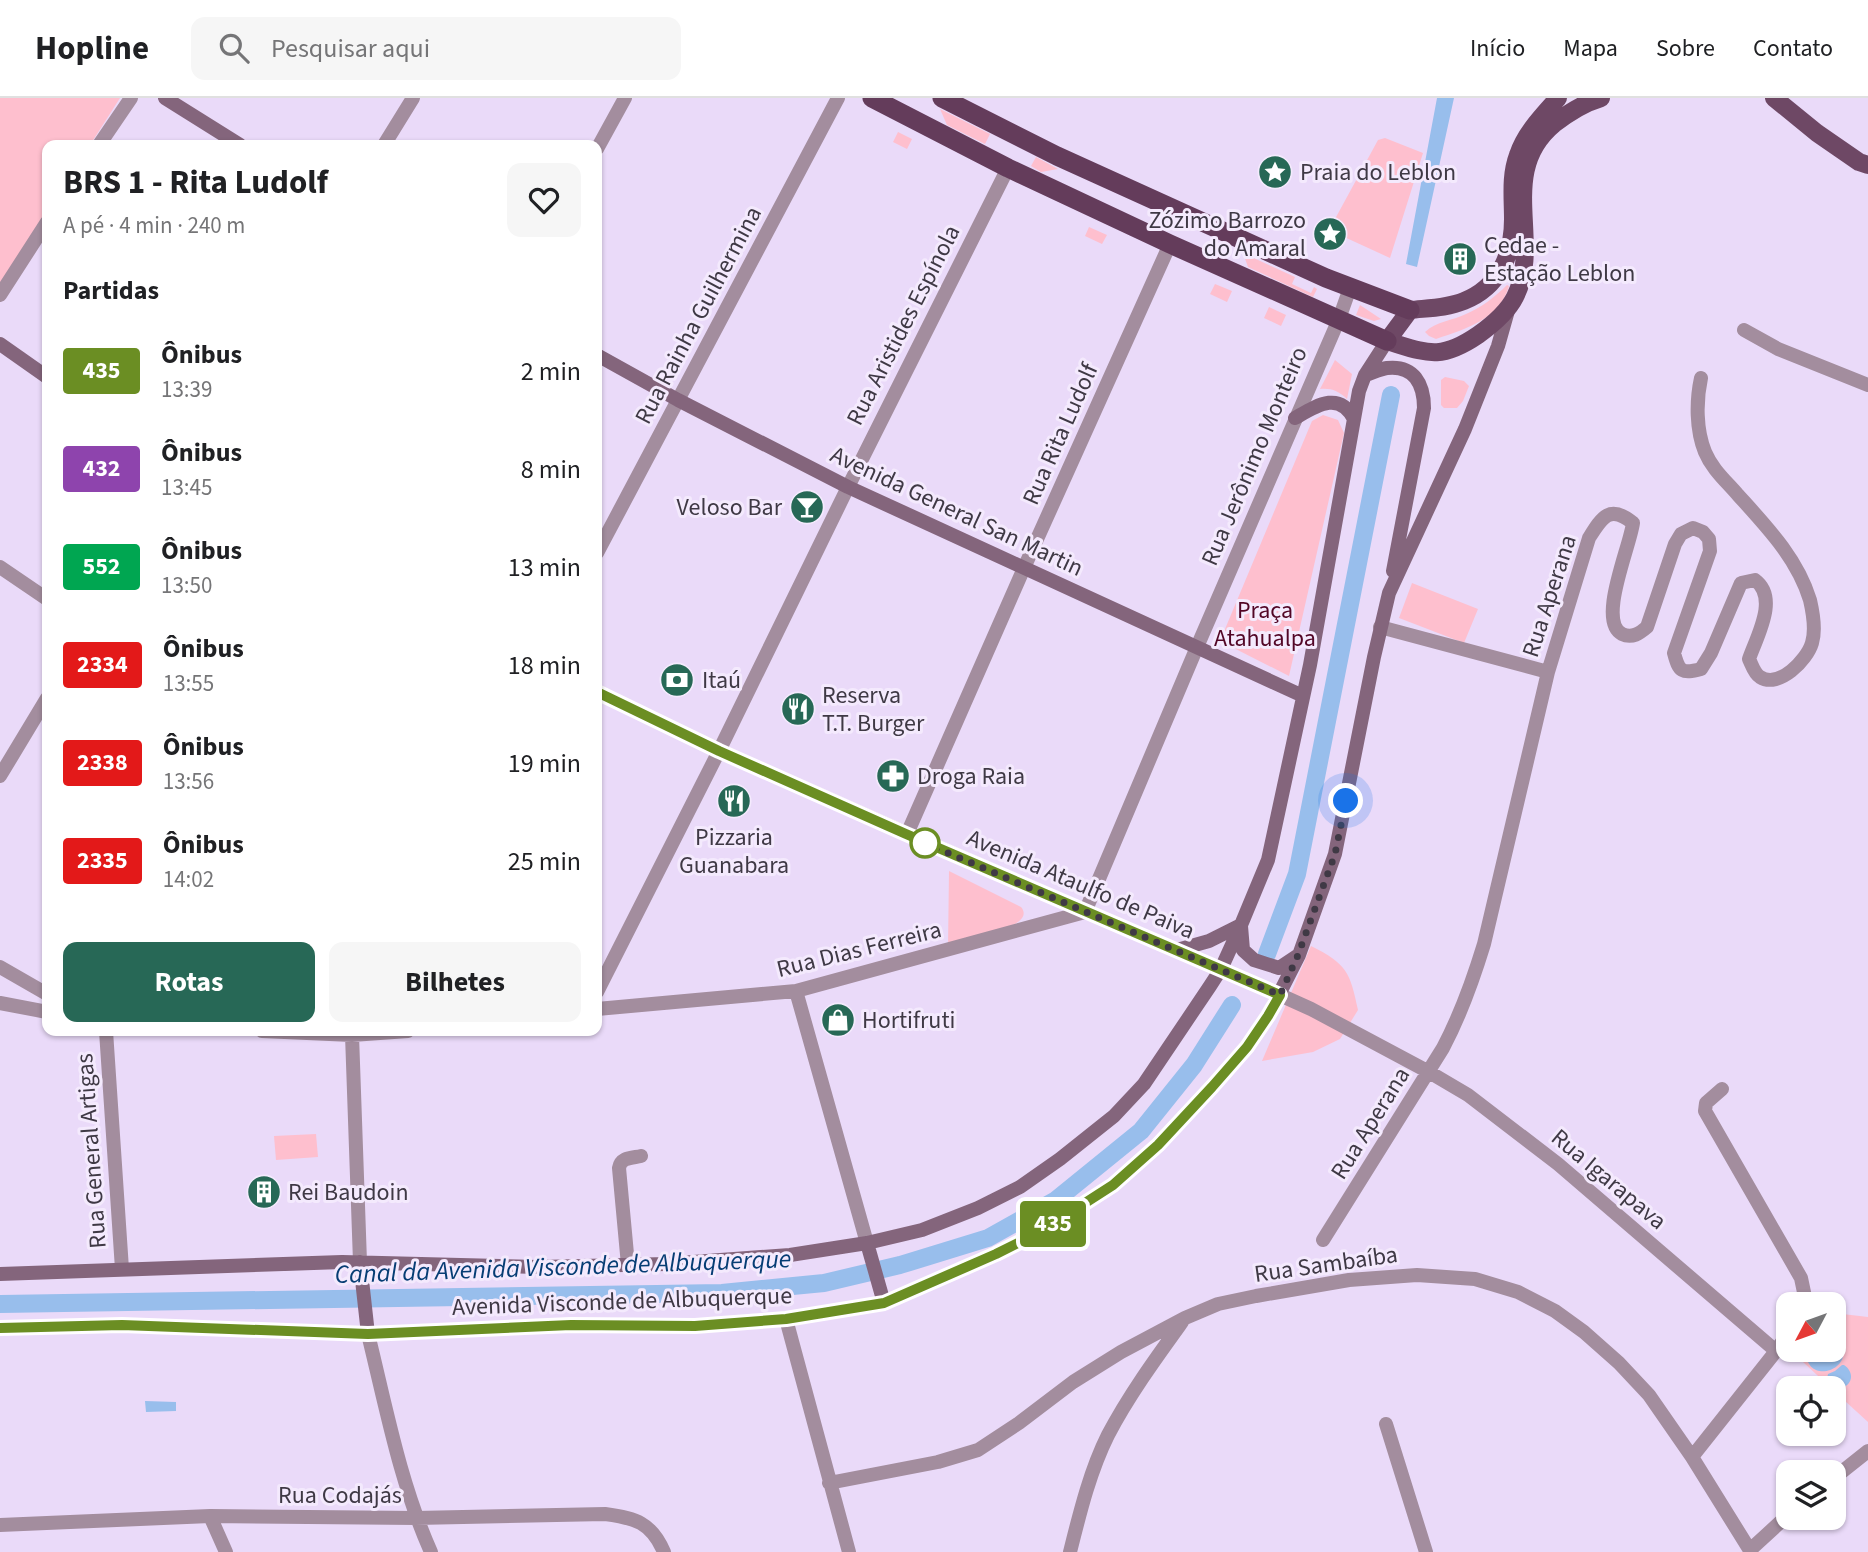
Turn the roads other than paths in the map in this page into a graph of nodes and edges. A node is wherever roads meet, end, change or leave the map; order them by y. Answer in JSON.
{"nodes":[{"id":1,"x":131,"y":98,"type":"edge"},
{"id":2,"x":165,"y":98,"type":"edge"},
{"id":3,"x":413,"y":98,"type":"edge"},
{"id":4,"x":625,"y":98,"type":"edge"},
{"id":5,"x":838,"y":98,"type":"edge"},
{"id":6,"x":872,"y":98,"type":"edge"},
{"id":7,"x":942,"y":98,"type":"edge"},
{"id":8,"x":1558,"y":98,"type":"edge"},
{"id":9,"x":1601,"y":98,"type":"edge"},
{"id":10,"x":1756,"y":98,"type":"edge"},
{"id":11,"x":1774,"y":98,"type":"edge"},
{"id":12,"x":1790,"y":112,"type":"junction"},
{"id":13,"x":102,"y":140,"type":"edge"},
{"id":14,"x":232,"y":140,"type":"edge"},
{"id":15,"x":387,"y":140,"type":"edge"},
{"id":16,"x":602,"y":140,"type":"edge"},
{"id":17,"x":1868,"y":165,"type":"edge"},
{"id":18,"x":1008,"y":168,"type":"junction"},
{"id":19,"x":42,"y":230,"type":"edge"},
{"id":20,"x":1170,"y":244,"type":"junction"},
{"id":21,"x":1350,"y":288,"type":"junction"},
{"id":22,"x":0,"y":295,"type":"edge"},
{"id":23,"x":1509,"y":306,"type":"junction"},
{"id":24,"x":1410,"y":310,"type":"junction"},
{"id":25,"x":1339,"y":319,"type":"junction"},
{"id":26,"x":1744,"y":330,"type":"dead end"},
{"id":27,"x":1387,"y":341,"type":"junction"},
{"id":28,"x":0,"y":344,"type":"edge"},
{"id":29,"x":602,"y":358,"type":"edge"},
{"id":30,"x":42,"y":373,"type":"edge"},
{"id":31,"x":1365,"y":375,"type":"junction"},
{"id":32,"x":1701,"y":378,"type":"dead end"},
{"id":33,"x":1868,"y":385,"type":"edge"},
{"id":34,"x":678,"y":400,"type":"junction"},
{"id":35,"x":1295,"y":418,"type":"junction"},
{"id":36,"x":1354,"y":419,"type":"junction"},
{"id":37,"x":848,"y":487,"type":"junction"},
{"id":38,"x":602,"y":544,"type":"edge"},
{"id":39,"x":0,"y":568,"type":"edge"},
{"id":40,"x":1024,"y":568,"type":"junction"},
{"id":41,"x":1389,"y":593,"type":"junction"},
{"id":42,"x":42,"y":596,"type":"edge"},
{"id":43,"x":1380,"y":627,"type":"junction"},
{"id":44,"x":1197,"y":647,"type":"junction"},
{"id":45,"x":1548,"y":672,"type":"junction"},
{"id":46,"x":602,"y":694,"type":"edge"},
{"id":47,"x":1303,"y":696,"type":"junction"},
{"id":48,"x":42,"y":706,"type":"edge"},
{"id":49,"x":719,"y":751,"type":"junction"},
{"id":50,"x":2,"y":769,"type":"edge"},
{"id":51,"x":906,"y":834,"type":"junction"},
{"id":52,"x":1085,"y":912,"type":"junction"},
{"id":53,"x":1241,"y":925,"type":"junction"},
{"id":54,"x":1177,"y":950,"type":"junction"},
{"id":55,"x":1298,"y":955,"type":"junction"},
{"id":56,"x":0,"y":967,"type":"edge"},
{"id":57,"x":1221,"y":969,"type":"junction"},
{"id":58,"x":602,"y":982,"type":"edge"},
{"id":59,"x":42,"y":991,"type":"edge"},
{"id":60,"x":796,"y":991,"type":"junction"},
{"id":61,"x":1280,"y":995,"type":"junction"},
{"id":62,"x":0,"y":1003,"type":"edge"},
{"id":63,"x":602,"y":1009,"type":"edge"},
{"id":64,"x":42,"y":1012,"type":"edge"},
{"id":65,"x":106,"y":1036,"type":"edge"},
{"id":66,"x":353,"y":1036,"type":"edge"},
{"id":67,"x":1429,"y":1072,"type":"junction"},
{"id":68,"x":1722,"y":1089,"type":"dead end"},
{"id":69,"x":641,"y":1156,"type":"dead end"},
{"id":70,"x":1323,"y":1240,"type":"dead end"},
{"id":71,"x":867,"y":1243,"type":"junction"},
{"id":72,"x":360,"y":1262,"type":"junction"},
{"id":73,"x":628,"y":1265,"type":"junction"},
{"id":74,"x":122,"y":1269,"type":"junction"},
{"id":75,"x":0,"y":1274,"type":"edge"},
{"id":76,"x":1804,"y":1292,"type":"edge"},
{"id":77,"x":884,"y":1303,"type":"junction"},
{"id":78,"x":1185,"y":1318,"type":"junction"},
{"id":79,"x":786,"y":1319,"type":"junction"},
{"id":80,"x":0,"y":1328,"type":"edge"},
{"id":81,"x":368,"y":1334,"type":"junction"},
{"id":82,"x":1776,"y":1351,"type":"joint"},
{"id":83,"x":1387,"y":1424,"type":"dead end"},
{"id":84,"x":1868,"y":1451,"type":"edge"},
{"id":85,"x":1692,"y":1457,"type":"junction"},
{"id":86,"x":1846,"y":1468,"type":"edge"},
{"id":87,"x":829,"y":1483,"type":"junction"},
{"id":88,"x":210,"y":1517,"type":"junction"},
{"id":89,"x":416,"y":1518,"type":"junction"},
{"id":90,"x":0,"y":1525,"type":"edge"},
{"id":91,"x":1776,"y":1527,"type":"edge"},
{"id":92,"x":1750,"y":1551,"type":"edge"},
{"id":93,"x":226,"y":1552,"type":"edge"},
{"id":94,"x":431,"y":1552,"type":"edge"},
{"id":95,"x":664,"y":1552,"type":"edge"},
{"id":96,"x":849,"y":1552,"type":"edge"},
{"id":97,"x":1070,"y":1552,"type":"edge"},
{"id":98,"x":1426,"y":1552,"type":"edge"}],
"edges":[{"from":1,"to":13,"type":"street"},
{"from":2,"to":14,"type":"main road"},
{"from":3,"to":15,"type":"street"},
{"from":4,"to":16,"type":"street"},
{"from":5,"to":34,"type":"street","name":"Rua Rainha Guilhermina"},
{"from":6,"to":18,"type":"highway"},
{"from":7,"to":21,"type":"highway"},
{"from":8,"to":24,"type":"main road"},
{"from":9,"to":23,"type":"main road"},
{"from":10,"to":12,"type":"main road"},
{"from":11,"to":12,"type":"main road"},
{"from":12,"to":17,"type":"main road"},
{"from":18,"to":20,"type":"highway"},
{"from":18,"to":37,"type":"street","name":"Rua Aristides Espínola"},
{"from":19,"to":22,"type":"street"},
{"from":20,"to":25,"type":"highway"},
{"from":20,"to":40,"type":"street","name":"Rua Rita Ludolf"},
{"from":21,"to":24,"type":"highway"},
{"from":21,"to":25,"type":"street","name":"Rua Jerônimo Monteiro"},
{"from":23,"to":27,"type":"main road"},
{"from":23,"to":41,"type":"main road","name":"Avenida Visconde de Albuquerque"},
{"from":24,"to":27,"type":"main road"},
{"from":25,"to":27,"type":"highway"},
{"from":25,"to":35,"type":"street","name":"Rua Jerônimo Monteiro"},
{"from":26,"to":33,"type":"street"},
{"from":27,"to":31,"type":"main road","name":"Avenida Visconde de Albuquerque"},
{"from":28,"to":30,"type":"main road"},
{"from":29,"to":34,"type":"main road","name":"Avenida General San Martin"},
{"from":31,"to":36,"type":"main road","name":"Avenida Visconde de Albuquerque"},
{"from":31,"to":41,"type":"main road"},
{"from":32,"to":45,"type":"street","name":"Rua Aperana"},
{"from":34,"to":37,"type":"main road","name":"Avenida General San Martin"},
{"from":34,"to":38,"type":"street","name":"Rua Rainha Guilhermina"},
{"from":35,"to":36,"type":"main road"},
{"from":35,"to":44,"type":"street","name":"Rua Jerônimo Monteiro"},
{"from":36,"to":47,"type":"main road","name":"Avenida Visconde de Albuquerque"},
{"from":37,"to":40,"type":"main road","name":"Avenida General San Martin"},
{"from":37,"to":49,"type":"street","name":"Rua Aristides Espínola"},
{"from":39,"to":42,"type":"street"},
{"from":40,"to":44,"type":"main road","name":"Avenida General San Martin"},
{"from":40,"to":51,"type":"street","name":"Rua Rita Ludolf"},
{"from":41,"to":43,"type":"main road","name":"Avenida Visconde de Albuquerque"},
{"from":43,"to":45,"type":"street"},
{"from":43,"to":55,"type":"main road","name":"Avenida Visconde de Albuquerque"},
{"from":44,"to":47,"type":"main road","name":"Avenida General San Martin"},
{"from":44,"to":52,"type":"street","name":"Rua Jerônimo Monteiro"},
{"from":45,"to":67,"type":"street","name":"Rua Aperana"},
{"from":46,"to":49,"type":"main road","name":"Avenida Ataulfo de Paiva"},
{"from":47,"to":53,"type":"main road","name":"Avenida Visconde de Albuquerque"},
{"from":48,"to":50,"type":"street"},
{"from":49,"to":51,"type":"main road","name":"Avenida Ataulfo de Paiva"},
{"from":49,"to":58,"type":"street","name":"Rua Aristides Espínola"},
{"from":51,"to":52,"type":"main road","name":"Avenida Ataulfo de Paiva"},
{"from":52,"to":54,"type":"main road","name":"Avenida Ataulfo de Paiva"},
{"from":52,"to":60,"type":"street","name":"Rua Dias Ferreira"},
{"from":53,"to":54,"type":"main road"},
{"from":53,"to":55,"type":"main road"},
{"from":53,"to":57,"type":"main road","name":"Avenida Visconde de Albuquerque"},
{"from":54,"to":57,"type":"main road","name":"Avenida Ataulfo de Paiva"},
{"from":55,"to":61,"type":"main road","name":"Avenida Visconde de Albuquerque"},
{"from":56,"to":59,"type":"street"},
{"from":57,"to":61,"type":"main road","name":"Avenida Ataulfo de Paiva"},
{"from":57,"to":71,"type":"main road","name":"Avenida Visconde de Albuquerque"},
{"from":60,"to":63,"type":"street","name":"Rua Dias Ferreira"},
{"from":60,"to":71,"type":"street"},
{"from":61,"to":67,"type":"street","name":"Rua Igarapava"},
{"from":61,"to":77,"type":"main road","name":"Avenida Visconde de Albuquerque"},
{"from":62,"to":64,"type":"street"},
{"from":65,"to":74,"type":"street","name":"Rua General Artigas"},
{"from":66,"to":72,"type":"street"},
{"from":67,"to":70,"type":"street","name":"Rua Aperana"},
{"from":67,"to":82,"type":"street","name":"Rua Igarapava"},
{"from":68,"to":76,"type":"street"},
{"from":69,"to":73,"type":"street"},
{"from":71,"to":73,"type":"main road","name":"Avenida Visconde de Albuquerque"},
{"from":71,"to":77,"type":"main road"},
{"from":72,"to":73,"type":"main road","name":"Avenida Visconde de Albuquerque"},
{"from":72,"to":74,"type":"main road","name":"Avenida Visconde de Albuquerque"},
{"from":72,"to":81,"type":"main road"},
{"from":74,"to":75,"type":"main road","name":"Avenida Visconde de Albuquerque"},
{"from":77,"to":79,"type":"main road","name":"Avenida Visconde de Albuquerque"},
{"from":78,"to":85,"type":"street","name":"Rua Sambaíba"},
{"from":78,"to":87,"type":"street","name":"Rua Sambaíba"},
{"from":78,"to":97,"type":"street"},
{"from":79,"to":81,"type":"main road","name":"Avenida Visconde de Albuquerque"},
{"from":79,"to":87,"type":"street"},
{"from":80,"to":81,"type":"main road","name":"Avenida Visconde de Albuquerque"},
{"from":81,"to":89,"type":"street"},
{"from":82,"to":85,"type":"street"},
{"from":83,"to":98,"type":"street"},
{"from":84,"to":86,"type":"street"},
{"from":85,"to":92,"type":"street","name":"Rua Sambaíba"},
{"from":87,"to":96,"type":"street"},
{"from":88,"to":89,"type":"street","name":"Rua Codajás"},
{"from":88,"to":90,"type":"street","name":"Rua Codajás"},
{"from":88,"to":93,"type":"street"},
{"from":89,"to":94,"type":"street"},
{"from":89,"to":95,"type":"street","name":"Rua Codajás"},
{"from":91,"to":92,"type":"street"}]}
